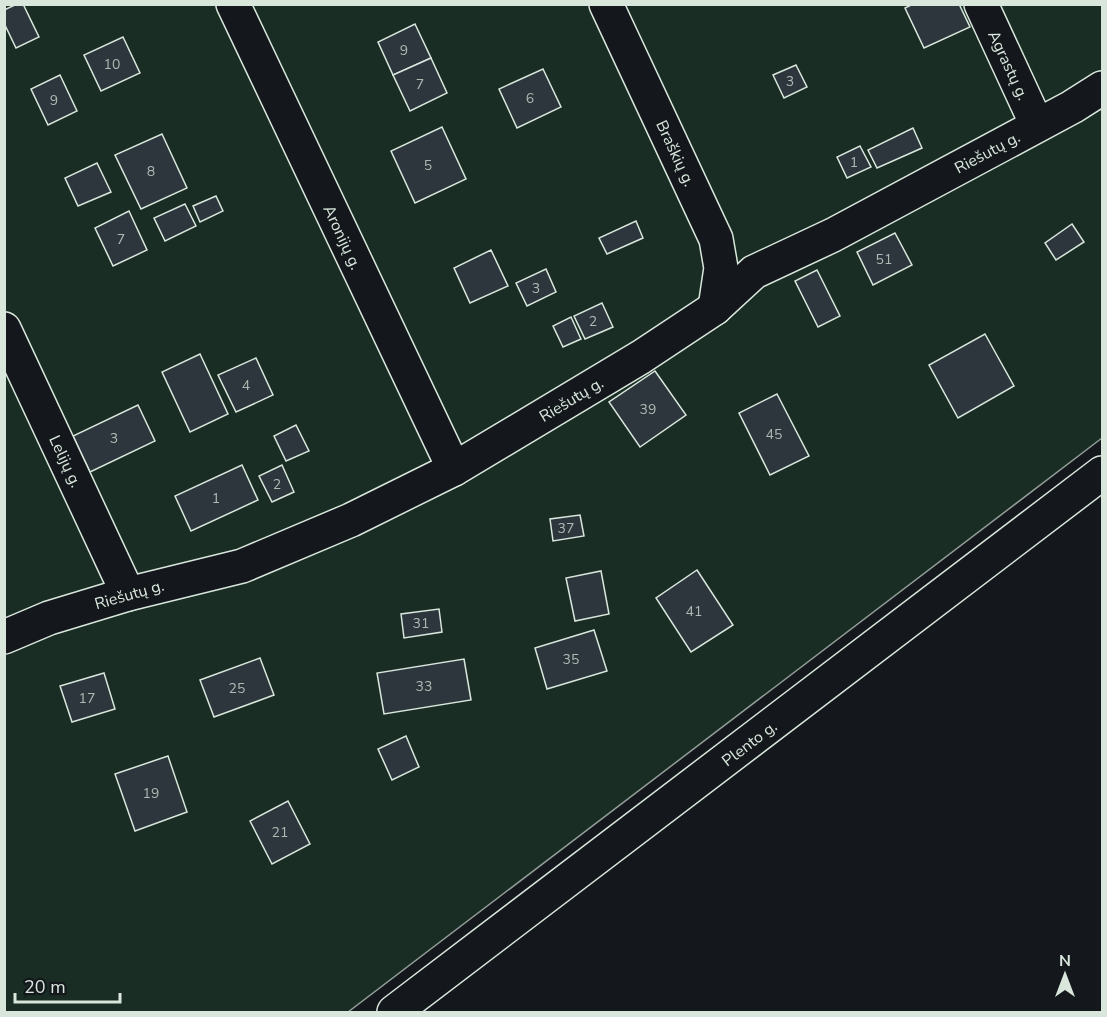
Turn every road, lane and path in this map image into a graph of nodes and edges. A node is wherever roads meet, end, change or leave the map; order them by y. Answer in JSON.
{"nodes":[{"id":1,"x":233,"y":4,"type":"edge"},
{"id":2,"x":606,"y":4,"type":"edge"},
{"id":3,"x":981,"y":4,"type":"edge"},
{"id":4,"x":1102,"y":88,"type":"edge"},
{"id":5,"x":1037,"y":125,"type":"junction"},
{"id":6,"x":715,"y":308,"type":"junction"},
{"id":7,"x":4,"y":329,"type":"edge"},
{"id":8,"x":454,"y":469,"type":"junction"},
{"id":9,"x":1102,"y":473,"type":"edge"},
{"id":10,"x":128,"y":594,"type":"junction"},
{"id":11,"x":4,"y":637,"type":"edge"},
{"id":12,"x":394,"y":1012,"type":"edge"}],
"edges":[{"from":1,"to":8,"type":"main road","name":"Aronijų g."},
{"from":2,"to":6,"type":"main road","name":"Braškių g."},
{"from":3,"to":5,"type":"main road","name":"Agrastų g."},
{"from":4,"to":5,"type":"main road","name":"Riešutų g."},
{"from":5,"to":6,"type":"main road","name":"Riešutų g."},
{"from":6,"to":8,"type":"main road","name":"Riešutų g."},
{"from":7,"to":10,"type":"main road","name":"Lelijų g."},
{"from":8,"to":10,"type":"main road","name":"Riešutų g."},
{"from":9,"to":12,"type":"main road","name":"Plento g."},
{"from":10,"to":11,"type":"main road","name":"Riešutų g."}]}
